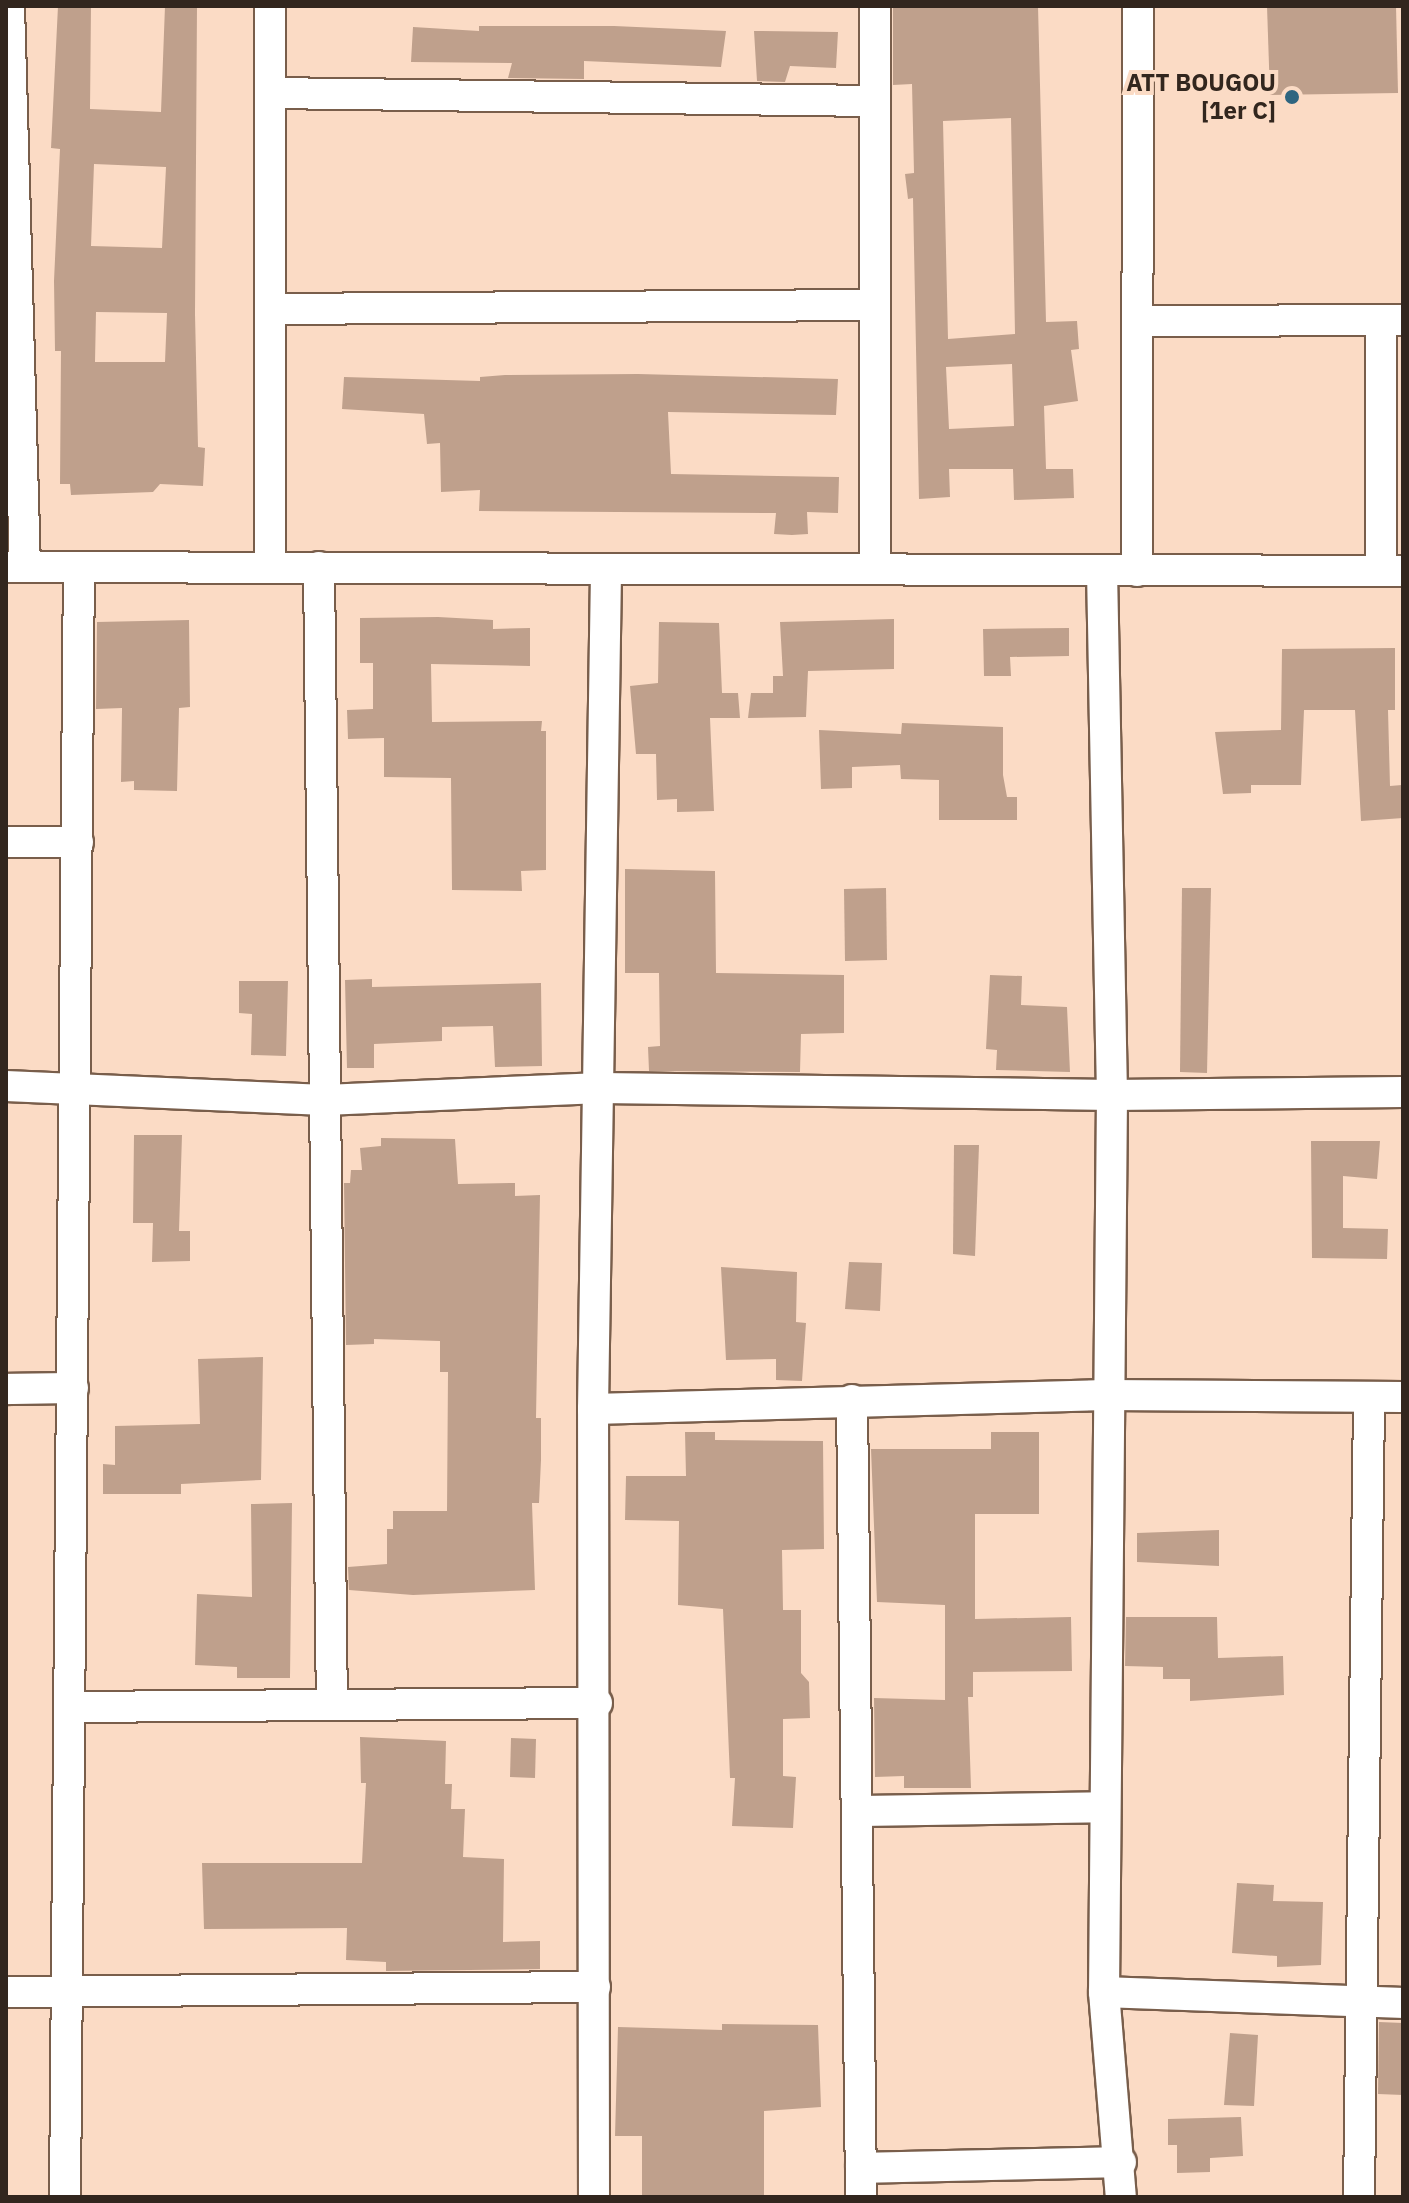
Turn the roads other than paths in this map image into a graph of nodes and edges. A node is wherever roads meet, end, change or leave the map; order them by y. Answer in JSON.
{"nodes":[{"id":1,"x":9,"y":6,"type":"edge"},
{"id":2,"x":270,"y":6,"type":"edge"},
{"id":3,"x":875,"y":6,"type":"edge"},
{"id":4,"x":1138,"y":6,"type":"edge"},
{"id":5,"x":270,"y":93,"type":"junction"},
{"id":6,"x":875,"y":101,"type":"junction"},
{"id":7,"x":875,"y":305,"type":"junction"},
{"id":8,"x":270,"y":309,"type":"junction"},
{"id":9,"x":1392,"y":320,"type":"edge"},
{"id":10,"x":1137,"y":321,"type":"junction"},
{"id":11,"x":15,"y":567,"type":"edge"},
{"id":12,"x":270,"y":567,"type":"junction"},
{"id":13,"x":319,"y":567,"type":"junction"},
{"id":14,"x":79,"y":568,"type":"junction"},
{"id":15,"x":875,"y":568,"type":"junction"},
{"id":16,"x":606,"y":569,"type":"junction"},
{"id":17,"x":1102,"y":570,"type":"junction"},
{"id":18,"x":1137,"y":571,"type":"junction"},
{"id":19,"x":1392,"y":571,"type":"edge"},
{"id":20,"x":6,"y":842,"type":"edge"},
{"id":21,"x":78,"y":842,"type":"junction"},
{"id":22,"x":6,"y":1086,"type":"edge"},
{"id":23,"x":75,"y":1086,"type":"junction"},
{"id":24,"x":601,"y":1088,"type":"junction"},
{"id":25,"x":1403,"y":1092,"type":"edge"},
{"id":26,"x":1112,"y":1095,"type":"junction"},
{"id":27,"x":325,"y":1100,"type":"junction"},
{"id":28,"x":73,"y":1388,"type":"junction"},
{"id":29,"x":6,"y":1389,"type":"edge"},
{"id":30,"x":1106,"y":1395,"type":"junction"},
{"id":31,"x":1369,"y":1397,"type":"junction"},
{"id":32,"x":1403,"y":1397,"type":"edge"},
{"id":33,"x":852,"y":1400,"type":"junction"},
{"id":34,"x":593,"y":1409,"type":"junction"},
{"id":35,"x":597,"y":1703,"type":"junction"},
{"id":36,"x":332,"y":1705,"type":"junction"},
{"id":37,"x":71,"y":1707,"type":"junction"},
{"id":38,"x":1104,"y":1807,"type":"junction"},
{"id":39,"x":860,"y":1811,"type":"junction"},
{"id":40,"x":595,"y":1987,"type":"junction"},
{"id":41,"x":6,"y":1992,"type":"edge"},
{"id":42,"x":1104,"y":1992,"type":"junction"},
{"id":43,"x":66,"y":1993,"type":"junction"},
{"id":44,"x":1358,"y":2002,"type":"junction"},
{"id":45,"x":1403,"y":2003,"type":"edge"},
{"id":46,"x":1121,"y":2162,"type":"junction"},
{"id":47,"x":861,"y":2182,"type":"edge"},
{"id":48,"x":65,"y":2197,"type":"edge"},
{"id":49,"x":594,"y":2197,"type":"edge"},
{"id":50,"x":1121,"y":2197,"type":"edge"},
{"id":51,"x":1359,"y":2197,"type":"edge"}],
"edges":[{"from":1,"to":11,"type":"street"},
{"from":2,"to":5,"type":"street"},
{"from":3,"to":6,"type":"street"},
{"from":4,"to":10,"type":"street"},
{"from":5,"to":6,"type":"street"},
{"from":5,"to":8,"type":"street"},
{"from":6,"to":7,"type":"street"},
{"from":7,"to":8,"type":"street"},
{"from":7,"to":15,"type":"street"},
{"from":8,"to":12,"type":"street"},
{"from":9,"to":10,"type":"street"},
{"from":9,"to":19,"type":"street"},
{"from":10,"to":18,"type":"street"},
{"from":11,"to":14,"type":"street"},
{"from":12,"to":13,"type":"street"},
{"from":12,"to":14,"type":"street"},
{"from":13,"to":16,"type":"street"},
{"from":13,"to":27,"type":"street"},
{"from":14,"to":21,"type":"street"},
{"from":15,"to":16,"type":"street"},
{"from":15,"to":17,"type":"street"},
{"from":16,"to":24,"type":"street"},
{"from":17,"to":18,"type":"street"},
{"from":17,"to":26,"type":"street"},
{"from":18,"to":19,"type":"street"},
{"from":20,"to":21,"type":"street"},
{"from":21,"to":23,"type":"street"},
{"from":22,"to":23,"type":"street"},
{"from":23,"to":27,"type":"street"},
{"from":23,"to":28,"type":"street"},
{"from":24,"to":26,"type":"street"},
{"from":24,"to":27,"type":"street"},
{"from":24,"to":34,"type":"street"},
{"from":25,"to":26,"type":"street"},
{"from":26,"to":30,"type":"street"},
{"from":27,"to":36,"type":"street"},
{"from":28,"to":29,"type":"street"},
{"from":28,"to":37,"type":"street"},
{"from":30,"to":31,"type":"street"},
{"from":30,"to":33,"type":"street"},
{"from":30,"to":38,"type":"street"},
{"from":31,"to":32,"type":"street"},
{"from":31,"to":44,"type":"street"},
{"from":33,"to":34,"type":"street"},
{"from":33,"to":39,"type":"street"},
{"from":34,"to":35,"type":"street"},
{"from":35,"to":36,"type":"street"},
{"from":35,"to":40,"type":"street"},
{"from":36,"to":37,"type":"street"},
{"from":37,"to":43,"type":"street"},
{"from":38,"to":39,"type":"street"},
{"from":38,"to":42,"type":"street"},
{"from":39,"to":47,"type":"street"},
{"from":40,"to":43,"type":"street"},
{"from":40,"to":49,"type":"street"},
{"from":41,"to":43,"type":"street"},
{"from":42,"to":44,"type":"street"},
{"from":42,"to":46,"type":"street"},
{"from":43,"to":48,"type":"street"},
{"from":44,"to":45,"type":"street"},
{"from":44,"to":51,"type":"street"},
{"from":46,"to":47,"type":"street"},
{"from":46,"to":50,"type":"street"}]}
